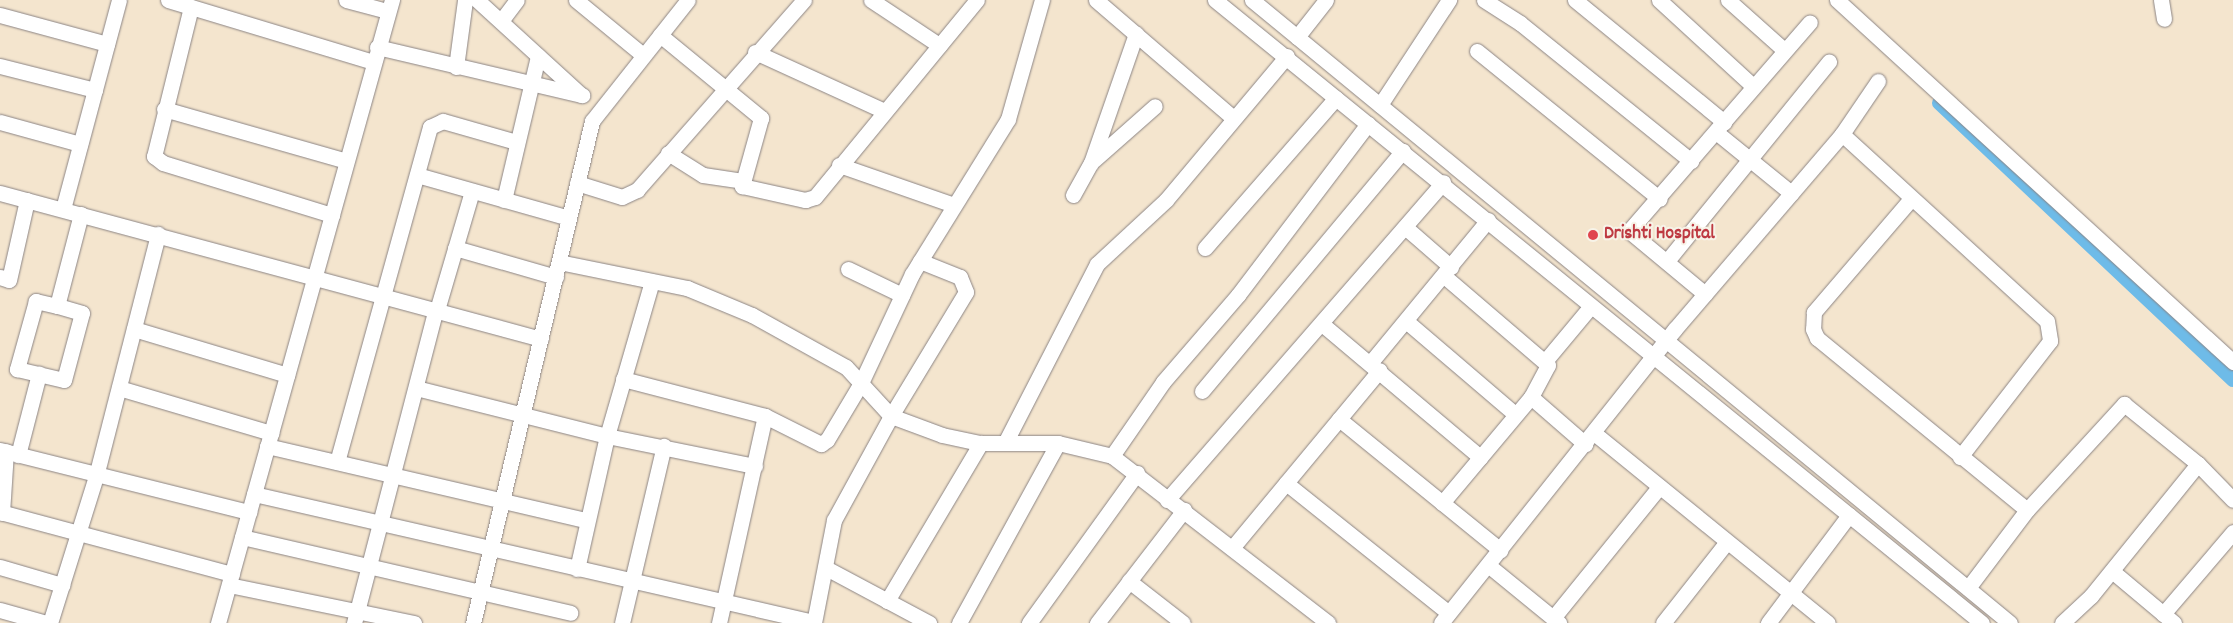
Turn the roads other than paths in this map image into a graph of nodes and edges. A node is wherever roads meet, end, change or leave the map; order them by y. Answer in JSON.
{"nodes":[{"id":1,"x":119,"y":0,"type":"edge"},
{"id":2,"x":168,"y":0,"type":"edge"},
{"id":3,"x":346,"y":0,"type":"edge"},
{"id":4,"x":464,"y":0,"type":"edge"},
{"id":5,"x":477,"y":0,"type":"edge"},
{"id":6,"x":518,"y":0,"type":"edge"},
{"id":7,"x":576,"y":0,"type":"edge"},
{"id":8,"x":804,"y":0,"type":"edge"},
{"id":9,"x":977,"y":0,"type":"edge"},
{"id":10,"x":1042,"y":0,"type":"edge"},
{"id":11,"x":1096,"y":0,"type":"edge"},
{"id":12,"x":1215,"y":0,"type":"edge"},
{"id":13,"x":1252,"y":0,"type":"edge"},
{"id":14,"x":1326,"y":0,"type":"edge"},
{"id":15,"x":1449,"y":0,"type":"edge"},
{"id":16,"x":1484,"y":0,"type":"edge"},
{"id":17,"x":1576,"y":0,"type":"edge"},
{"id":18,"x":1659,"y":0,"type":"edge"},
{"id":19,"x":1728,"y":0,"type":"edge"},
{"id":20,"x":1837,"y":0,"type":"edge"},
{"id":21,"x":2161,"y":0,"type":"edge"},
{"id":22,"x":881,"y":2,"type":"edge"},
{"id":23,"x":678,"y":3,"type":"edge"},
{"id":24,"x":389,"y":6,"type":"edge"},
{"id":25,"x":191,"y":7,"type":"junction"},
{"id":26,"x":0,"y":15,"type":"edge"},
{"id":27,"x":2164,"y":19,"type":"dead end"},
{"id":28,"x":501,"y":21,"type":"junction"},
{"id":29,"x":1810,"y":22,"type":"dead end"},
{"id":30,"x":1136,"y":34,"type":"junction"},
{"id":31,"x":660,"y":35,"type":"junction"},
{"id":32,"x":1297,"y":37,"type":"junction"},
{"id":33,"x":107,"y":44,"type":"junction"},
{"id":34,"x":939,"y":45,"type":"junction"},
{"id":35,"x":1783,"y":50,"type":"junction"},
{"id":36,"x":1477,"y":51,"type":"dead end"},
{"id":37,"x":755,"y":52,"type":"junction"},
{"id":38,"x":375,"y":55,"type":"junction"},
{"id":39,"x":643,"y":55,"type":"junction"},
{"id":40,"x":538,"y":56,"type":"junction"},
{"id":41,"x":1287,"y":56,"type":"junction"},
{"id":42,"x":1830,"y":62,"type":"dead end"},
{"id":43,"x":0,"y":66,"type":"edge"},
{"id":44,"x":456,"y":67,"type":"junction"},
{"id":45,"x":1878,"y":81,"type":"dead end"},
{"id":46,"x":531,"y":86,"type":"junction"},
{"id":47,"x":1754,"y":86,"type":"junction"},
{"id":48,"x":724,"y":87,"type":"junction"},
{"id":49,"x":94,"y":90,"type":"junction"},
{"id":50,"x":582,"y":95,"type":"junction"},
{"id":51,"x":1336,"y":98,"type":"junction"},
{"id":52,"x":1380,"y":105,"type":"junction"},
{"id":53,"x":600,"y":106,"type":"junction"},
{"id":54,"x":1154,"y":106,"type":"dead end"},
{"id":55,"x":164,"y":109,"type":"junction"},
{"id":56,"x":882,"y":110,"type":"junction"},
{"id":57,"x":1234,"y":118,"type":"junction"},
{"id":58,"x":0,"y":122,"type":"edge"},
{"id":59,"x":1368,"y":124,"type":"junction"},
{"id":60,"x":1720,"y":127,"type":"junction"},
{"id":61,"x":1842,"y":134,"type":"junction"},
{"id":62,"x":516,"y":142,"type":"junction"},
{"id":63,"x":80,"y":144,"type":"junction"},
{"id":64,"x":1403,"y":151,"type":"junction"},
{"id":65,"x":668,"y":153,"type":"junction"},
{"id":66,"x":1749,"y":159,"type":"junction"},
{"id":67,"x":346,"y":161,"type":"junction"},
{"id":68,"x":1691,"y":161,"type":"junction"},
{"id":69,"x":1091,"y":162,"type":"junction"},
{"id":70,"x":839,"y":165,"type":"junction"},
{"id":71,"x":417,"y":175,"type":"junction"},
{"id":72,"x":743,"y":181,"type":"junction"},
{"id":73,"x":1443,"y":182,"type":"junction"},
{"id":74,"x":577,"y":183,"type":"junction"},
{"id":75,"x":472,"y":191,"type":"junction"},
{"id":76,"x":0,"y":193,"type":"edge"},
{"id":77,"x":1791,"y":193,"type":"junction"},
{"id":78,"x":1073,"y":195,"type":"dead end"},
{"id":79,"x":1660,"y":199,"type":"junction"},
{"id":80,"x":27,"y":200,"type":"junction"},
{"id":81,"x":504,"y":200,"type":"junction"},
{"id":82,"x":1910,"y":200,"type":"junction"},
{"id":83,"x":954,"y":205,"type":"junction"},
{"id":84,"x":62,"y":209,"type":"junction"},
{"id":85,"x":81,"y":214,"type":"junction"},
{"id":86,"x":332,"y":215,"type":"junction"},
{"id":87,"x":570,"y":218,"type":"junction"},
{"id":88,"x":1488,"y":220,"type":"junction"},
{"id":89,"x":1405,"y":227,"type":"junction"},
{"id":90,"x":158,"y":234,"type":"junction"},
{"id":91,"x":455,"y":248,"type":"junction"},
{"id":92,"x":1205,"y":248,"type":"dead end"},
{"id":93,"x":920,"y":261,"type":"junction"},
{"id":94,"x":1667,"y":261,"type":"junction"},
{"id":95,"x":848,"y":269,"type":"dead end"},
{"id":96,"x":558,"y":270,"type":"junction"},
{"id":97,"x":1448,"y":271,"type":"junction"},
{"id":98,"x":316,"y":275,"type":"junction"},
{"id":99,"x":0,"y":277,"type":"edge"},
{"id":100,"x":652,"y":281,"type":"junction"},
{"id":101,"x":382,"y":294,"type":"junction"},
{"id":102,"x":1705,"y":294,"type":"junction"},
{"id":103,"x":902,"y":295,"type":"junction"},
{"id":104,"x":57,"y":306,"type":"junction"},
{"id":105,"x":1591,"y":306,"type":"junction"},
{"id":106,"x":436,"y":310,"type":"junction"},
{"id":107,"x":1406,"y":321,"type":"junction"},
{"id":108,"x":1322,"y":324,"type":"junction"},
{"id":109,"x":134,"y":329,"type":"junction"},
{"id":110,"x":541,"y":339,"type":"junction"},
{"id":111,"x":1666,"y":340,"type":"junction"},
{"id":112,"x":1654,"y":357,"type":"junction"},
{"id":113,"x":1546,"y":360,"type":"junction"},
{"id":114,"x":2233,"y":362,"type":"edge"},
{"id":115,"x":1375,"y":366,"type":"junction"},
{"id":116,"x":39,"y":374,"type":"junction"},
{"id":117,"x":288,"y":376,"type":"junction"},
{"id":118,"x":624,"y":380,"type":"junction"},
{"id":119,"x":861,"y":383,"type":"junction"},
{"id":120,"x":119,"y":388,"type":"junction"},
{"id":121,"x":416,"y":388,"type":"junction"},
{"id":122,"x":1202,"y":391,"type":"dead end"},
{"id":123,"x":1530,"y":397,"type":"junction"},
{"id":124,"x":523,"y":413,"type":"junction"},
{"id":125,"x":1515,"y":414,"type":"junction"},
{"id":126,"x":765,"y":416,"type":"junction"},
{"id":127,"x":891,"y":416,"type":"junction"},
{"id":128,"x":1339,"y":418,"type":"junction"},
{"id":129,"x":607,"y":436,"type":"junction"},
{"id":130,"x":269,"y":439,"type":"junction"},
{"id":131,"x":1590,"y":439,"type":"junction"},
{"id":132,"x":1006,"y":441,"type":"junction"},
{"id":133,"x":981,"y":443,"type":"junction"},
{"id":134,"x":1058,"y":443,"type":"junction"},
{"id":135,"x":664,"y":446,"type":"junction"},
{"id":136,"x":8,"y":452,"type":"edge"},
{"id":137,"x":1112,"y":456,"type":"junction"},
{"id":138,"x":1480,"y":457,"type":"junction"},
{"id":139,"x":1960,"y":457,"type":"junction"},
{"id":140,"x":337,"y":462,"type":"junction"},
{"id":141,"x":2198,"y":464,"type":"junction"},
{"id":142,"x":754,"y":466,"type":"junction"},
{"id":143,"x":1137,"y":474,"type":"junction"},
{"id":144,"x":393,"y":475,"type":"junction"},
{"id":145,"x":96,"y":476,"type":"junction"},
{"id":146,"x":1286,"y":483,"type":"junction"},
{"id":147,"x":1659,"y":487,"type":"junction"},
{"id":148,"x":254,"y":494,"type":"junction"},
{"id":149,"x":502,"y":500,"type":"junction"},
{"id":150,"x":1167,"y":500,"type":"junction"},
{"id":151,"x":2233,"y":500,"type":"edge"},
{"id":152,"x":1442,"y":503,"type":"junction"},
{"id":153,"x":1184,"y":510,"type":"junction"},
{"id":154,"x":2027,"y":510,"type":"junction"},
{"id":155,"x":249,"y":512,"type":"junction"},
{"id":156,"x":1,"y":513,"type":"edge"},
{"id":157,"x":1849,"y":516,"type":"junction"},
{"id":158,"x":585,"y":520,"type":"junction"},
{"id":159,"x":379,"y":523,"type":"junction"},
{"id":160,"x":2233,"y":532,"type":"edge"},
{"id":161,"x":78,"y":533,"type":"junction"},
{"id":162,"x":242,"y":537,"type":"junction"},
{"id":163,"x":1726,"y":543,"type":"junction"},
{"id":164,"x":1232,"y":548,"type":"junction"},
{"id":165,"x":490,"y":549,"type":"junction"},
{"id":166,"x":1500,"y":550,"type":"junction"},
{"id":167,"x":1488,"y":565,"type":"junction"},
{"id":168,"x":369,"y":566,"type":"junction"},
{"id":169,"x":0,"y":567,"type":"edge"},
{"id":170,"x":826,"y":568,"type":"junction"},
{"id":171,"x":577,"y":569,"type":"junction"},
{"id":172,"x":2112,"y":571,"type":"junction"},
{"id":173,"x":230,"y":580,"type":"junction"},
{"id":174,"x":630,"y":580,"type":"junction"},
{"id":175,"x":1129,"y":581,"type":"junction"},
{"id":176,"x":62,"y":585,"type":"junction"},
{"id":177,"x":1968,"y":588,"type":"junction"},
{"id":178,"x":480,"y":592,"type":"junction"},
{"id":179,"x":1790,"y":595,"type":"junction"},
{"id":180,"x":1980,"y":598,"type":"junction"},
{"id":181,"x":887,"y":600,"type":"junction"},
{"id":182,"x":724,"y":602,"type":"junction"},
{"id":183,"x":0,"y":610,"type":"edge"},
{"id":184,"x":570,"y":613,"type":"dead end"},
{"id":185,"x":356,"y":617,"type":"edge"},
{"id":186,"x":1964,"y":617,"type":"edge"},
{"id":187,"x":1445,"y":618,"type":"edge"},
{"id":188,"x":2168,"y":618,"type":"edge"},
{"id":189,"x":1556,"y":620,"type":"edge"},
{"id":190,"x":48,"y":623,"type":"edge"},
{"id":191,"x":218,"y":623,"type":"edge"},
{"id":192,"x":414,"y":623,"type":"edge"},
{"id":193,"x":472,"y":623,"type":"edge"},
{"id":194,"x":622,"y":623,"type":"edge"},
{"id":195,"x":719,"y":623,"type":"edge"},
{"id":196,"x":814,"y":623,"type":"edge"},
{"id":197,"x":929,"y":623,"type":"edge"},
{"id":198,"x":958,"y":623,"type":"edge"},
{"id":199,"x":1029,"y":623,"type":"edge"},
{"id":200,"x":1097,"y":623,"type":"edge"},
{"id":201,"x":1183,"y":623,"type":"edge"},
{"id":202,"x":1328,"y":623,"type":"edge"},
{"id":203,"x":1663,"y":623,"type":"edge"},
{"id":204,"x":1768,"y":623,"type":"edge"},
{"id":205,"x":1828,"y":623,"type":"edge"},
{"id":206,"x":1982,"y":623,"type":"edge"},
{"id":207,"x":2010,"y":623,"type":"edge"},
{"id":208,"x":2062,"y":623,"type":"edge"}],
"edges":[{"from":1,"to":33,"type":"street"},
{"from":2,"to":25,"type":"street"},
{"from":3,"to":24,"type":"street"},
{"from":4,"to":44,"type":"street"},
{"from":5,"to":28,"type":"street"},
{"from":6,"to":28,"type":"street"},
{"from":7,"to":39,"type":"street"},
{"from":8,"to":37,"type":"street"},
{"from":9,"to":34,"type":"street"},
{"from":10,"to":83,"type":"street"},
{"from":11,"to":30,"type":"street"},
{"from":12,"to":41,"type":"street"},
{"from":13,"to":32,"type":"street"},
{"from":14,"to":32,"type":"street"},
{"from":15,"to":52,"type":"street"},
{"from":16,"to":68,"type":"street"},
{"from":17,"to":60,"type":"street"},
{"from":18,"to":47,"type":"street"},
{"from":19,"to":35,"type":"street"},
{"from":20,"to":114,"type":"street"},
{"from":21,"to":27,"type":"street"},
{"from":22,"to":34,"type":"street"},
{"from":23,"to":31,"type":"street"},
{"from":24,"to":38,"type":"street"},
{"from":25,"to":38,"type":"street"},
{"from":25,"to":55,"type":"street"},
{"from":26,"to":33,"type":"street"},
{"from":28,"to":40,"type":"street"},
{"from":29,"to":35,"type":"street"},
{"from":30,"to":57,"type":"street"},
{"from":30,"to":69,"type":"street"},
{"from":31,"to":39,"type":"street"},
{"from":31,"to":48,"type":"street"},
{"from":32,"to":52,"type":"street"},
{"from":33,"to":49,"type":"street"},
{"from":34,"to":56,"type":"street"},
{"from":35,"to":47,"type":"street"},
{"from":36,"to":79,"type":"street"},
{"from":37,"to":48,"type":"street"},
{"from":37,"to":56,"type":"street"},
{"from":38,"to":44,"type":"street"},
{"from":38,"to":67,"type":"street"},
{"from":39,"to":53,"type":"street"},
{"from":40,"to":46,"type":"street"},
{"from":40,"to":50,"type":"street"},
{"from":41,"to":51,"type":"street"},
{"from":41,"to":57,"type":"street"},
{"from":42,"to":66,"type":"street"},
{"from":43,"to":49,"type":"street"},
{"from":44,"to":46,"type":"street"},
{"from":45,"to":61,"type":"street"},
{"from":46,"to":50,"type":"street"},
{"from":46,"to":62,"type":"street"},
{"from":47,"to":60,"type":"street"},
{"from":48,"to":65,"type":"street"},
{"from":48,"to":72,"type":"street"},
{"from":49,"to":63,"type":"street"},
{"from":50,"to":53,"type":"street"},
{"from":51,"to":59,"type":"street"},
{"from":51,"to":92,"type":"street"},
{"from":52,"to":111,"type":"street"},
{"from":53,"to":74,"type":"street"},
{"from":54,"to":69,"type":"street"},
{"from":55,"to":67,"type":"street"},
{"from":55,"to":86,"type":"street"},
{"from":56,"to":70,"type":"street"},
{"from":57,"to":132,"type":"street"},
{"from":58,"to":63,"type":"street"},
{"from":59,"to":64,"type":"street"},
{"from":59,"to":137,"type":"street"},
{"from":60,"to":66,"type":"street"},
{"from":60,"to":68,"type":"street"},
{"from":61,"to":77,"type":"street"},
{"from":61,"to":82,"type":"street"},
{"from":62,"to":71,"type":"street"},
{"from":62,"to":81,"type":"street"},
{"from":63,"to":84,"type":"street"},
{"from":64,"to":73,"type":"street"},
{"from":64,"to":122,"type":"street"},
{"from":65,"to":72,"type":"street"},
{"from":65,"to":74,"type":"street"},
{"from":66,"to":77,"type":"street"},
{"from":66,"to":94,"type":"street"},
{"from":67,"to":86,"type":"street"},
{"from":68,"to":79,"type":"street"},
{"from":69,"to":78,"type":"street"},
{"from":70,"to":72,"type":"street"},
{"from":70,"to":83,"type":"street"},
{"from":71,"to":75,"type":"street"},
{"from":71,"to":101,"type":"street"},
{"from":73,"to":88,"type":"street"},
{"from":73,"to":89,"type":"street"},
{"from":74,"to":87,"type":"street"},
{"from":75,"to":81,"type":"street"},
{"from":75,"to":91,"type":"street"},
{"from":76,"to":80,"type":"street"},
{"from":77,"to":102,"type":"street"},
{"from":79,"to":94,"type":"street"},
{"from":80,"to":84,"type":"street"},
{"from":80,"to":99,"type":"street"},
{"from":81,"to":87,"type":"street"},
{"from":82,"to":139,"type":"street"},
{"from":82,"to":139,"type":"street"},
{"from":83,"to":93,"type":"street"},
{"from":84,"to":85,"type":"street"},
{"from":85,"to":90,"type":"street"},
{"from":85,"to":104,"type":"street"},
{"from":86,"to":98,"type":"street"},
{"from":87,"to":96,"type":"street"},
{"from":88,"to":97,"type":"street"},
{"from":88,"to":105,"type":"street"},
{"from":89,"to":97,"type":"street"},
{"from":89,"to":108,"type":"street"},
{"from":90,"to":98,"type":"street"},
{"from":90,"to":109,"type":"street"},
{"from":91,"to":96,"type":"street"},
{"from":91,"to":106,"type":"street"},
{"from":93,"to":103,"type":"street"},
{"from":93,"to":127,"type":"street"},
{"from":94,"to":102,"type":"street"},
{"from":95,"to":103,"type":"street"},
{"from":96,"to":100,"type":"street"},
{"from":96,"to":110,"type":"street"},
{"from":97,"to":107,"type":"street"},
{"from":97,"to":113,"type":"street"},
{"from":98,"to":101,"type":"street"},
{"from":98,"to":117,"type":"street"},
{"from":100,"to":118,"type":"street"},
{"from":100,"to":119,"type":"street"},
{"from":101,"to":106,"type":"street"},
{"from":101,"to":140,"type":"street"},
{"from":102,"to":111,"type":"street"},
{"from":103,"to":119,"type":"street"},
{"from":104,"to":116,"type":"street"},
{"from":104,"to":116,"type":"street"},
{"from":105,"to":112,"type":"street"},
{"from":105,"to":113,"type":"street"},
{"from":106,"to":110,"type":"street"},
{"from":106,"to":121,"type":"street"},
{"from":107,"to":115,"type":"street"},
{"from":107,"to":125,"type":"street"},
{"from":108,"to":115,"type":"street"},
{"from":108,"to":150,"type":"street"},
{"from":109,"to":117,"type":"street"},
{"from":109,"to":120,"type":"street"},
{"from":110,"to":124,"type":"street"},
{"from":111,"to":112,"type":"street"},
{"from":111,"to":177,"type":"street"},
{"from":112,"to":131,"type":"street"},
{"from":112,"to":157,"type":"street"},
{"from":113,"to":123,"type":"street"},
{"from":115,"to":128,"type":"street"},
{"from":115,"to":138,"type":"street"},
{"from":116,"to":136,"type":"street"},
{"from":117,"to":130,"type":"street"},
{"from":118,"to":126,"type":"street"},
{"from":118,"to":129,"type":"street"},
{"from":119,"to":126,"type":"street"},
{"from":119,"to":127,"type":"street"},
{"from":120,"to":130,"type":"street"},
{"from":120,"to":145,"type":"street"},
{"from":121,"to":124,"type":"street"},
{"from":121,"to":144,"type":"street"},
{"from":123,"to":125,"type":"street"},
{"from":123,"to":131,"type":"street"},
{"from":124,"to":129,"type":"street"},
{"from":124,"to":149,"type":"street"},
{"from":125,"to":138,"type":"street"},
{"from":126,"to":142,"type":"street"},
{"from":127,"to":133,"type":"street"},
{"from":127,"to":170,"type":"street"},
{"from":128,"to":146,"type":"street"},
{"from":128,"to":152,"type":"street"},
{"from":129,"to":135,"type":"street"},
{"from":129,"to":158,"type":"street"},
{"from":130,"to":140,"type":"street"},
{"from":130,"to":148,"type":"street"},
{"from":131,"to":147,"type":"street"},
{"from":131,"to":166,"type":"street"},
{"from":132,"to":133,"type":"street"},
{"from":132,"to":134,"type":"street"},
{"from":133,"to":181,"type":"street"},
{"from":134,"to":137,"type":"street"},
{"from":134,"to":198,"type":"street"},
{"from":135,"to":142,"type":"street"},
{"from":135,"to":174,"type":"street"},
{"from":136,"to":145,"type":"street"},
{"from":136,"to":156,"type":"street"},
{"from":137,"to":143,"type":"street"},
{"from":138,"to":152,"type":"street"},
{"from":139,"to":154,"type":"street"},
{"from":140,"to":144,"type":"street"},
{"from":141,"to":151,"type":"street"},
{"from":141,"to":154,"type":"street"},
{"from":141,"to":172,"type":"street"},
{"from":142,"to":182,"type":"street"},
{"from":143,"to":150,"type":"street"},
{"from":143,"to":199,"type":"street"},
{"from":144,"to":149,"type":"street"},
{"from":144,"to":159,"type":"street"},
{"from":145,"to":155,"type":"street"},
{"from":145,"to":161,"type":"street"},
{"from":146,"to":164,"type":"street"},
{"from":146,"to":187,"type":"street"},
{"from":147,"to":163,"type":"street"},
{"from":147,"to":189,"type":"street"},
{"from":148,"to":155,"type":"street"},
{"from":148,"to":159,"type":"street"},
{"from":149,"to":158,"type":"street"},
{"from":149,"to":165,"type":"street"},
{"from":150,"to":153,"type":"street"},
{"from":152,"to":166,"type":"street"},
{"from":153,"to":164,"type":"street"},
{"from":153,"to":175,"type":"street"},
{"from":154,"to":177,"type":"street"},
{"from":155,"to":162,"type":"street"},
{"from":156,"to":161,"type":"street"},
{"from":157,"to":179,"type":"street"},
{"from":157,"to":186,"type":"street"},
{"from":158,"to":171,"type":"street"},
{"from":159,"to":165,"type":"street"},
{"from":159,"to":168,"type":"street"},
{"from":160,"to":188,"type":"street"},
{"from":161,"to":173,"type":"street"},
{"from":161,"to":176,"type":"street"},
{"from":162,"to":168,"type":"street"},
{"from":162,"to":173,"type":"street"},
{"from":163,"to":179,"type":"street"},
{"from":163,"to":203,"type":"street"},
{"from":164,"to":202,"type":"street"},
{"from":165,"to":171,"type":"street"},
{"from":165,"to":178,"type":"street"},
{"from":166,"to":167,"type":"street"},
{"from":167,"to":187,"type":"street"},
{"from":167,"to":189,"type":"street"},
{"from":168,"to":178,"type":"street"},
{"from":168,"to":185,"type":"street"},
{"from":169,"to":176,"type":"street"},
{"from":170,"to":181,"type":"street"},
{"from":170,"to":196,"type":"street"},
{"from":171,"to":174,"type":"street"},
{"from":172,"to":188,"type":"street"},
{"from":172,"to":208,"type":"street"},
{"from":173,"to":185,"type":"street"},
{"from":173,"to":191,"type":"street"},
{"from":174,"to":182,"type":"street"},
{"from":174,"to":194,"type":"street"},
{"from":175,"to":200,"type":"street"},
{"from":175,"to":201,"type":"street"},
{"from":176,"to":190,"type":"street"},
{"from":177,"to":180,"type":"street"},
{"from":178,"to":184,"type":"street"},
{"from":178,"to":193,"type":"street"},
{"from":179,"to":204,"type":"street"},
{"from":179,"to":205,"type":"street"},
{"from":180,"to":186,"type":"street"},
{"from":180,"to":207,"type":"street"},
{"from":181,"to":197,"type":"street"},
{"from":182,"to":195,"type":"street"},
{"from":182,"to":196,"type":"street"},
{"from":183,"to":190,"type":"street"},
{"from":185,"to":192,"type":"street"},
{"from":186,"to":206,"type":"street"}]}
